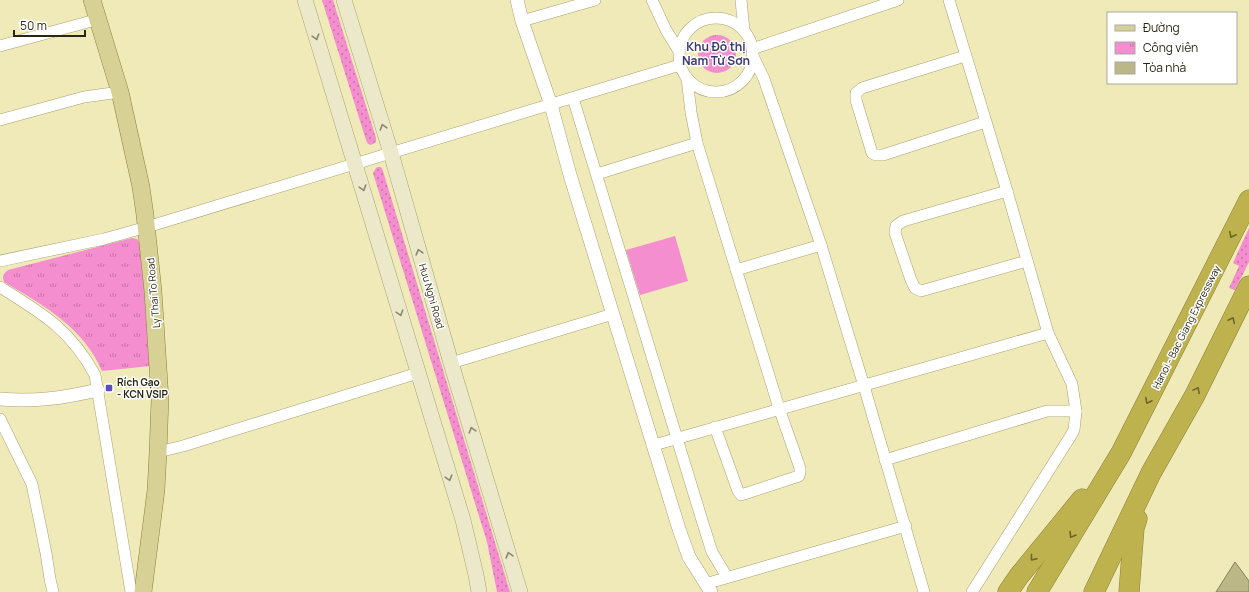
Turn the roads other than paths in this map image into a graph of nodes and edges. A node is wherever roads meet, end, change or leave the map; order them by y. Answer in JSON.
{"nodes":[{"id":1,"x":305,"y":0,"type":"edge"},
{"id":2,"x":344,"y":0,"type":"edge"},
{"id":3,"x":517,"y":0,"type":"edge"},
{"id":4,"x":595,"y":0,"type":"edge"},
{"id":5,"x":652,"y":0,"type":"edge"},
{"id":6,"x":741,"y":0,"type":"edge"},
{"id":7,"x":898,"y":0,"type":"edge"},
{"id":8,"x":949,"y":0,"type":"edge"},
{"id":9,"x":95,"y":1,"type":"edge"},
{"id":10,"x":98,"y":19,"type":"junction"},
{"id":11,"x":522,"y":21,"type":"junction"},
{"id":12,"x":744,"y":31,"type":"junction"},
{"id":13,"x":0,"y":46,"type":"edge"},
{"id":14,"x":679,"y":51,"type":"junction"},
{"id":15,"x":752,"y":51,"type":"junction"},
{"id":16,"x":965,"y":56,"type":"junction"},
{"id":17,"x":680,"y":65,"type":"junction"},
{"id":18,"x":687,"y":78,"type":"junction"},
{"id":19,"x":120,"y":92,"type":"junction"},
{"id":20,"x":573,"y":98,"type":"junction"},
{"id":21,"x":551,"y":105,"type":"junction"},
{"id":22,"x":0,"y":120,"type":"edge"},
{"id":23,"x":985,"y":122,"type":"junction"},
{"id":24,"x":698,"y":143,"type":"junction"},
{"id":25,"x":391,"y":152,"type":"junction"},
{"id":26,"x":355,"y":163,"type":"junction"},
{"id":27,"x":597,"y":174,"type":"junction"},
{"id":28,"x":1007,"y":191,"type":"junction"},
{"id":29,"x":1249,"y":200,"type":"edge"},
{"id":30,"x":147,"y":227,"type":"junction"},
{"id":31,"x":821,"y":246,"type":"junction"},
{"id":32,"x":0,"y":261,"type":"edge"},
{"id":33,"x":1027,"y":261,"type":"junction"},
{"id":34,"x":736,"y":270,"type":"junction"},
{"id":35,"x":1249,"y":286,"type":"edge"},
{"id":36,"x":0,"y":288,"type":"edge"},
{"id":37,"x":613,"y":314,"type":"junction"},
{"id":38,"x":1048,"y":333,"type":"junction"},
{"id":39,"x":451,"y":363,"type":"junction"},
{"id":40,"x":418,"y":373,"type":"junction"},
{"id":41,"x":864,"y":386,"type":"junction"},
{"id":42,"x":98,"y":390,"type":"junction"},
{"id":43,"x":0,"y":399,"type":"edge"},
{"id":44,"x":779,"y":408,"type":"junction"},
{"id":45,"x":1076,"y":411,"type":"junction"},
{"id":46,"x":0,"y":420,"type":"edge"},
{"id":47,"x":715,"y":427,"type":"junction"},
{"id":48,"x":677,"y":438,"type":"junction"},
{"id":49,"x":654,"y":445,"type":"junction"},
{"id":50,"x":158,"y":452,"type":"junction"},
{"id":51,"x":1121,"y":453,"type":"junction"},
{"id":52,"x":885,"y":460,"type":"junction"},
{"id":53,"x":1151,"y":473,"type":"junction"},
{"id":54,"x":906,"y":526,"type":"junction"},
{"id":55,"x":1121,"y":536,"type":"junction"},
{"id":56,"x":727,"y":577,"type":"junction"},
{"id":57,"x":708,"y":588,"type":"edge"},
{"id":58,"x":53,"y":592,"type":"edge"},
{"id":59,"x":131,"y":592,"type":"edge"},
{"id":60,"x":143,"y":592,"type":"edge"},
{"id":61,"x":479,"y":592,"type":"edge"},
{"id":62,"x":520,"y":592,"type":"edge"},
{"id":63,"x":924,"y":592,"type":"edge"},
{"id":64,"x":972,"y":592,"type":"edge"},
{"id":65,"x":1008,"y":592,"type":"edge"},
{"id":66,"x":1037,"y":592,"type":"edge"},
{"id":67,"x":1094,"y":592,"type":"edge"},
{"id":68,"x":1116,"y":592,"type":"edge"},
{"id":69,"x":1130,"y":592,"type":"edge"}],
"edges":[{"from":1,"to":26,"type":"main road","one_way":true},
{"from":25,"to":2,"type":"main road","name":"Huu Nghi Road","one_way":true},
{"from":3,"to":11,"type":"street"},
{"from":4,"to":11,"type":"street"},
{"from":5,"to":14,"type":"street"},
{"from":6,"to":12,"type":"street"},
{"from":7,"to":15,"type":"street"},
{"from":8,"to":16,"type":"street"},
{"from":9,"to":10,"type":"main road","name":"Ly Thai To Road"},
{"from":10,"to":13,"type":"street"},
{"from":10,"to":19,"type":"main road","name":"Ly Thai To Road"},
{"from":11,"to":21,"type":"street"},
{"from":12,"to":14,"type":"street"},
{"from":12,"to":15,"type":"street"},
{"from":14,"to":17,"type":"street"},
{"from":15,"to":18,"type":"street"},
{"from":15,"to":31,"type":"street"},
{"from":16,"to":23,"type":"street"},
{"from":16,"to":23,"type":"street"},
{"from":17,"to":18,"type":"street"},
{"from":17,"to":20,"type":"street"},
{"from":18,"to":24,"type":"street"},
{"from":19,"to":22,"type":"street"},
{"from":19,"to":30,"type":"main road","name":"Ly Thai To Road"},
{"from":20,"to":21,"type":"street"},
{"from":20,"to":27,"type":"street"},
{"from":21,"to":25,"type":"street"},
{"from":21,"to":37,"type":"street"},
{"from":23,"to":28,"type":"street"},
{"from":24,"to":27,"type":"street"},
{"from":24,"to":34,"type":"street"},
{"from":25,"to":26,"type":"street"},
{"from":39,"to":25,"type":"main road","name":"Huu Nghi Road","one_way":true},
{"from":26,"to":30,"type":"street"},
{"from":26,"to":40,"type":"main road","one_way":true},
{"from":27,"to":48,"type":"street"},
{"from":28,"to":33,"type":"street"},
{"from":28,"to":33,"type":"street"},
{"from":29,"to":51,"type":"highway","name":"Hanoi - Bac Giang Expressway","one_way":true},
{"from":30,"to":32,"type":"street"},
{"from":30,"to":50,"type":"main road","name":"Ly Thai To Road"},
{"from":31,"to":34,"type":"street"},
{"from":31,"to":41,"type":"street"},
{"from":33,"to":38,"type":"street"},
{"from":34,"to":44,"type":"street"},
{"from":53,"to":35,"type":"highway","one_way":true},
{"from":36,"to":42,"type":"street"},
{"from":37,"to":39,"type":"street"},
{"from":37,"to":49,"type":"street"},
{"from":38,"to":41,"type":"street"},
{"from":38,"to":45,"type":"street"},
{"from":62,"to":39,"type":"main road","name":"Huu Nghi Road","one_way":true},
{"from":40,"to":50,"type":"street"},
{"from":40,"to":61,"type":"main road","one_way":true},
{"from":41,"to":44,"type":"street"},
{"from":41,"to":52,"type":"street"},
{"from":42,"to":43,"type":"street"},
{"from":42,"to":59,"type":"street"},
{"from":44,"to":47,"type":"street"},
{"from":44,"to":47,"type":"street"},
{"from":45,"to":52,"type":"street"},
{"from":45,"to":64,"type":"street"},
{"from":46,"to":58,"type":"street"},
{"from":47,"to":48,"type":"street"},
{"from":48,"to":49,"type":"street"},
{"from":48,"to":56,"type":"street"},
{"from":49,"to":57,"type":"street"},
{"from":50,"to":60,"type":"main road","name":"Ly Thai To Road"},
{"from":51,"to":65,"type":"highway","name":"Hanoi - Bac Giang Expressway","one_way":true},
{"from":51,"to":66,"type":"highway","name":"Hanoi - Bac Giang Expressway","one_way":true},
{"from":52,"to":54,"type":"street"},
{"from":53,"to":55,"type":"highway"},
{"from":53,"to":69,"type":"highway"},
{"from":54,"to":56,"type":"street"},
{"from":54,"to":63,"type":"street"},
{"from":55,"to":67,"type":"highway"},
{"from":55,"to":68,"type":"highway"},
{"from":56,"to":57,"type":"street"}]}
